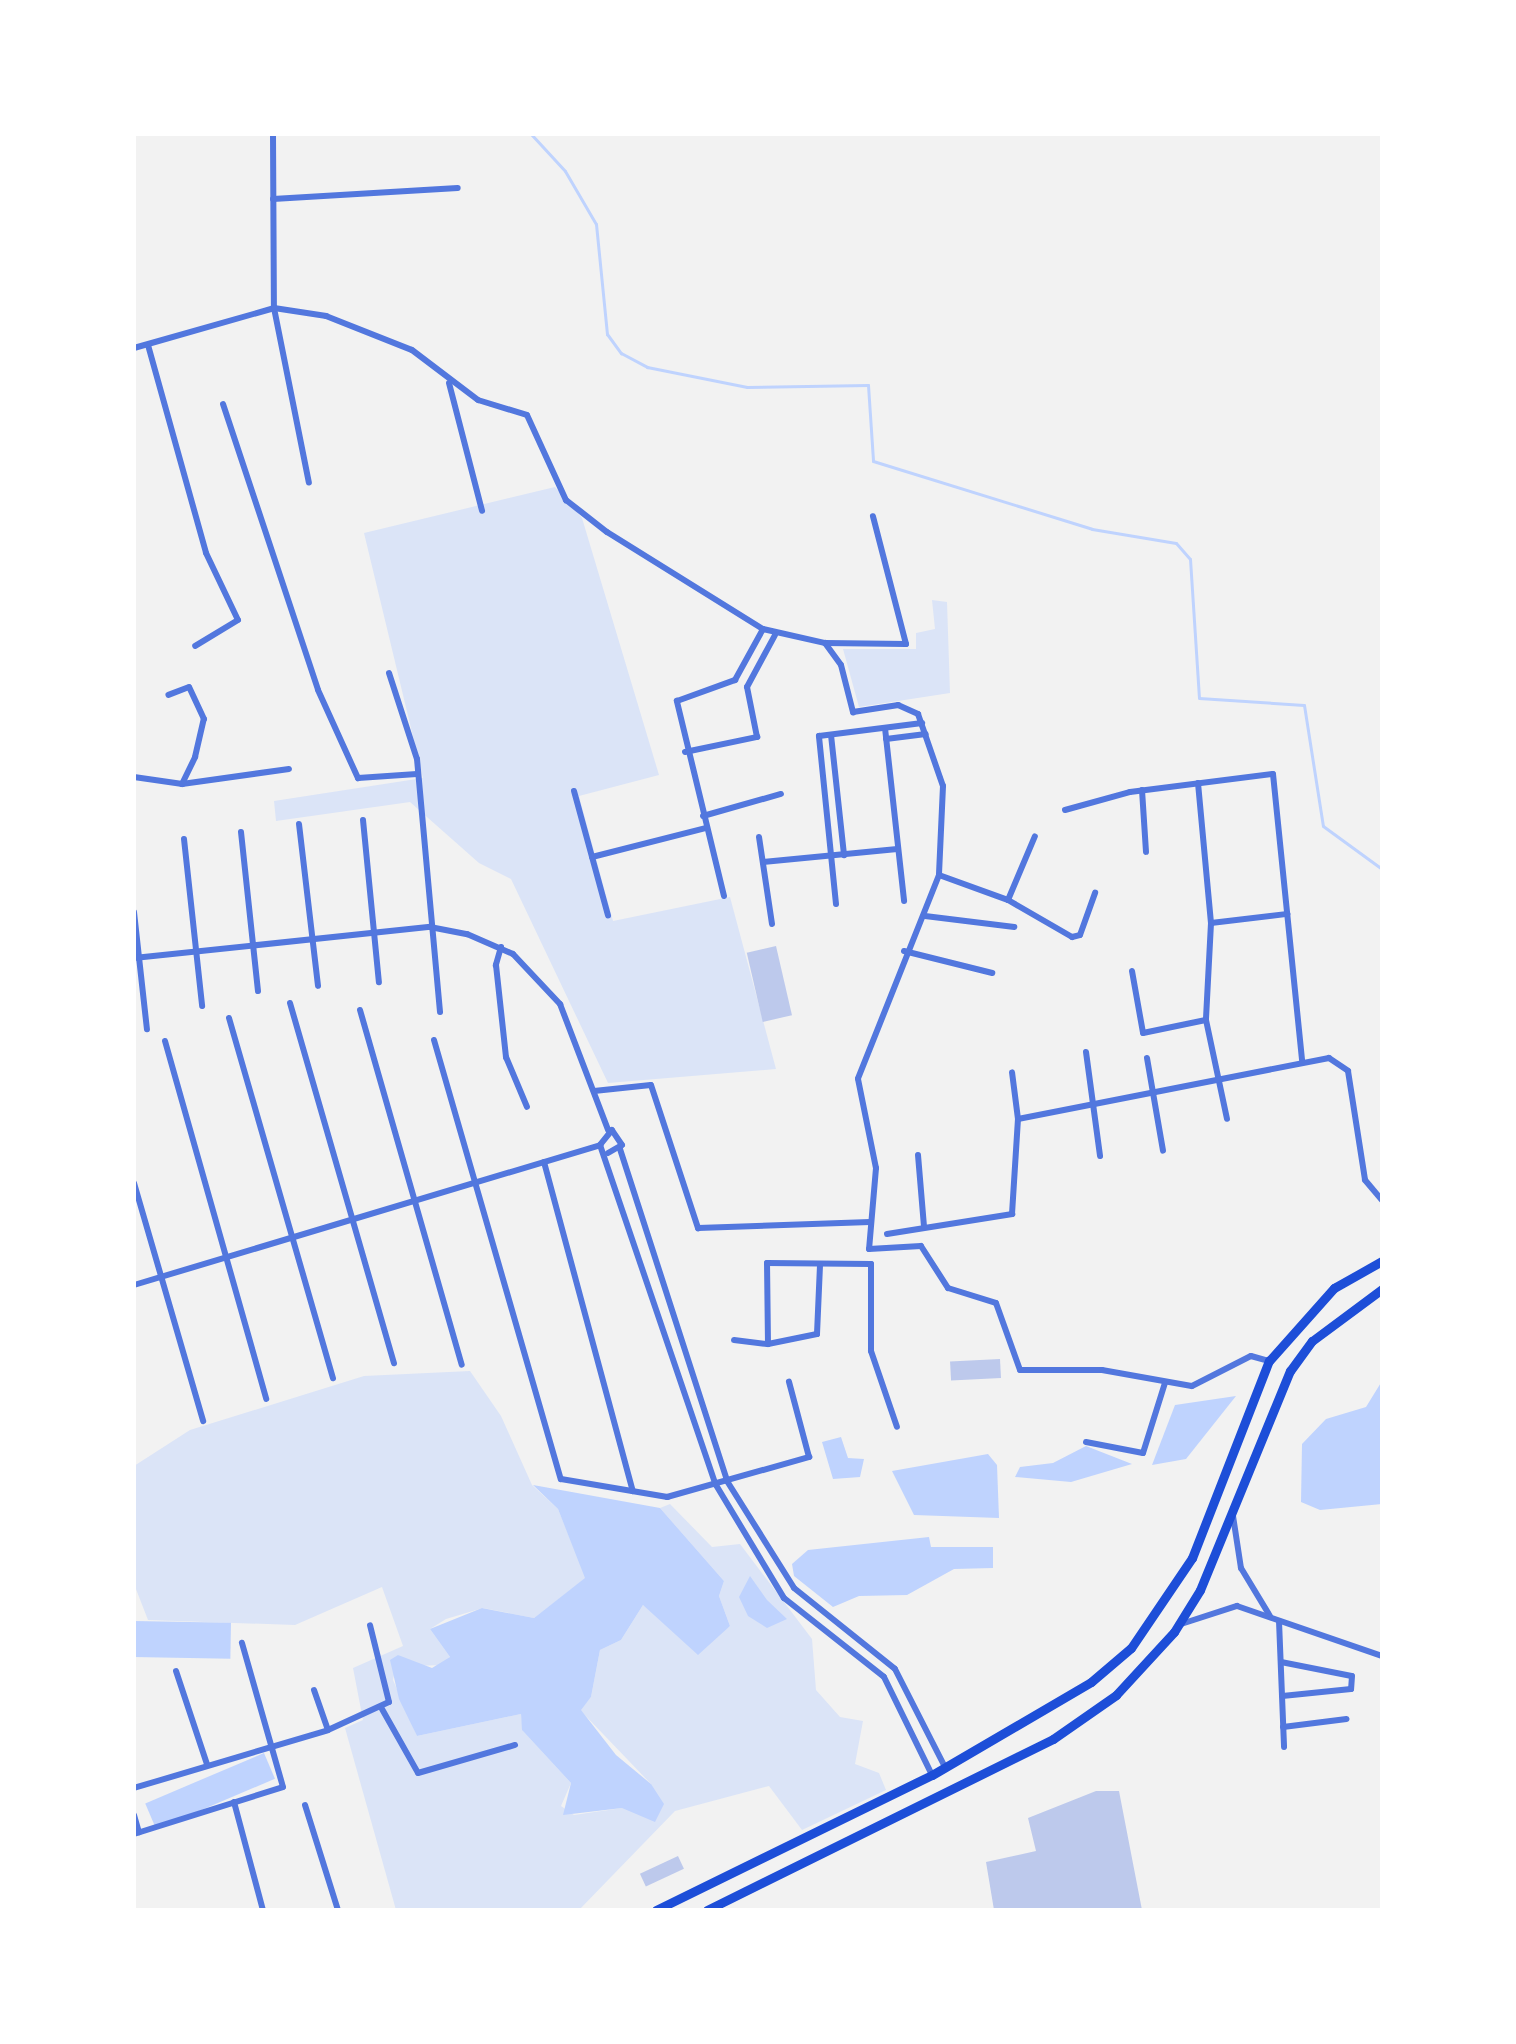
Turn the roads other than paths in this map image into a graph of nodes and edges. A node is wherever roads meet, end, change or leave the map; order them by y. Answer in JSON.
{"nodes":[{"id":1,"x":273,"y":134,"type":"edge"},
{"id":2,"x":458,"y":188,"type":"dead end"},
{"id":3,"x":273,"y":199,"type":"junction"},
{"id":4,"x":274,"y":308,"type":"junction"},
{"id":5,"x":148,"y":345,"type":"junction"},
{"id":6,"x":134,"y":348,"type":"edge"},
{"id":7,"x":449,"y":383,"type":"junction"},
{"id":8,"x":223,"y":404,"type":"dead end"},
{"id":9,"x":309,"y":483,"type":"dead end"},
{"id":10,"x":482,"y":511,"type":"dead end"},
{"id":11,"x":873,"y":516,"type":"dead end"},
{"id":12,"x":763,"y":629,"type":"junction"},
{"id":13,"x":775,"y":635,"type":"junction"},
{"id":14,"x":825,"y":643,"type":"junction"},
{"id":15,"x":195,"y":646,"type":"dead end"},
{"id":16,"x":389,"y":673,"type":"dead end"},
{"id":17,"x":168,"y":695,"type":"dead end"},
{"id":18,"x":922,"y":723,"type":"junction"},
{"id":19,"x":885,"y":728,"type":"junction"},
{"id":20,"x":926,"y":734,"type":"junction"},
{"id":21,"x":831,"y":735,"type":"junction"},
{"id":22,"x":886,"y":739,"type":"junction"},
{"id":23,"x":685,"y":752,"type":"junction"},
{"id":24,"x":289,"y":769,"type":"dead end"},
{"id":25,"x":417,"y":774,"type":"junction"},
{"id":26,"x":134,"y":777,"type":"edge"},
{"id":27,"x":1198,"y":783,"type":"junction"},
{"id":28,"x":182,"y":784,"type":"junction"},
{"id":29,"x":1142,"y":790,"type":"junction"},
{"id":30,"x":574,"y":791,"type":"dead end"},
{"id":31,"x":781,"y":794,"type":"dead end"},
{"id":32,"x":1065,"y":810,"type":"dead end"},
{"id":33,"x":703,"y":816,"type":"junction"},
{"id":34,"x":363,"y":820,"type":"dead end"},
{"id":35,"x":299,"y":824,"type":"dead end"},
{"id":36,"x":706,"y":828,"type":"junction"},
{"id":37,"x":241,"y":832,"type":"dead end"},
{"id":38,"x":1035,"y":836,"type":"dead end"},
{"id":39,"x":759,"y":837,"type":"dead end"},
{"id":40,"x":184,"y":839,"type":"dead end"},
{"id":41,"x":897,"y":849,"type":"junction"},
{"id":42,"x":1146,"y":852,"type":"dead end"},
{"id":43,"x":844,"y":855,"type":"junction"},
{"id":44,"x":592,"y":857,"type":"junction"},
{"id":45,"x":829,"y":857,"type":"junction"},
{"id":46,"x":763,"y":862,"type":"junction"},
{"id":47,"x":939,"y":875,"type":"junction"},
{"id":48,"x":1095,"y":893,"type":"dead end"},
{"id":49,"x":724,"y":896,"type":"dead end"},
{"id":50,"x":1008,"y":900,"type":"junction"},
{"id":51,"x":904,"y":901,"type":"dead end"},
{"id":52,"x":836,"y":904,"type":"dead end"},
{"id":53,"x":134,"y":912,"type":"edge"},
{"id":54,"x":1287,"y":914,"type":"junction"},
{"id":55,"x":608,"y":915,"type":"dead end"},
{"id":56,"x":925,"y":916,"type":"junction"},
{"id":57,"x":1211,"y":923,"type":"junction"},
{"id":58,"x":772,"y":924,"type":"dead end"},
{"id":59,"x":430,"y":927,"type":"junction"},
{"id":60,"x":1014,"y":927,"type":"dead end"},
{"id":61,"x":373,"y":933,"type":"junction"},
{"id":62,"x":312,"y":939,"type":"junction"},
{"id":63,"x":253,"y":945,"type":"junction"},
{"id":64,"x":501,"y":947,"type":"junction"},
{"id":65,"x":196,"y":951,"type":"junction"},
{"id":66,"x":904,"y":951,"type":"junction"},
{"id":67,"x":136,"y":957,"type":"edge"},
{"id":68,"x":1132,"y":971,"type":"dead end"},
{"id":69,"x":992,"y":973,"type":"dead end"},
{"id":70,"x":379,"y":982,"type":"dead end"},
{"id":71,"x":318,"y":986,"type":"dead end"},
{"id":72,"x":258,"y":991,"type":"dead end"},
{"id":73,"x":290,"y":1003,"type":"dead end"},
{"id":74,"x":202,"y":1006,"type":"dead end"},
{"id":75,"x":360,"y":1010,"type":"dead end"},
{"id":76,"x":440,"y":1012,"type":"dead end"},
{"id":77,"x":229,"y":1018,"type":"dead end"},
{"id":78,"x":1206,"y":1020,"type":"junction"},
{"id":79,"x":147,"y":1029,"type":"dead end"},
{"id":80,"x":434,"y":1040,"type":"dead end"},
{"id":81,"x":165,"y":1041,"type":"dead end"},
{"id":82,"x":1086,"y":1052,"type":"dead end"},
{"id":83,"x":1147,"y":1058,"type":"dead end"},
{"id":84,"x":1302,"y":1061,"type":"junction"},
{"id":85,"x":1012,"y":1072,"type":"dead end"},
{"id":86,"x":1220,"y":1084,"type":"junction"},
{"id":87,"x":594,"y":1091,"type":"junction"},
{"id":88,"x":1154,"y":1095,"type":"junction"},
{"id":89,"x":527,"y":1107,"type":"dead end"},
{"id":90,"x":1094,"y":1108,"type":"junction"},
{"id":91,"x":1018,"y":1119,"type":"junction"},
{"id":92,"x":1227,"y":1119,"type":"dead end"},
{"id":93,"x":608,"y":1130,"type":"junction"},
{"id":94,"x":600,"y":1145,"type":"junction"},
{"id":95,"x":620,"y":1149,"type":"junction"},
{"id":96,"x":1163,"y":1151,"type":"dead end"},
{"id":97,"x":608,"y":1153,"type":"junction"},
{"id":98,"x":918,"y":1155,"type":"dead end"},
{"id":99,"x":1100,"y":1156,"type":"dead end"},
{"id":100,"x":544,"y":1162,"type":"junction"},
{"id":101,"x":477,"y":1181,"type":"junction"},
{"id":102,"x":134,"y":1183,"type":"edge"},
{"id":103,"x":1382,"y":1200,"type":"edge"},
{"id":104,"x":416,"y":1203,"type":"junction"},
{"id":105,"x":354,"y":1221,"type":"junction"},
{"id":106,"x":870,"y":1222,"type":"junction"},
{"id":107,"x":924,"y":1226,"type":"junction"},
{"id":108,"x":887,"y":1234,"type":"dead end"},
{"id":109,"x":293,"y":1240,"type":"junction"},
{"id":110,"x":874,"y":1253,"type":"junction"},
{"id":111,"x":656,"y":1257,"type":"junction"},
{"id":112,"x":228,"y":1258,"type":"junction"},
{"id":113,"x":1382,"y":1261,"type":"edge"},
{"id":114,"x":643,"y":1262,"type":"junction"},
{"id":115,"x":820,"y":1264,"type":"junction"},
{"id":116,"x":871,"y":1264,"type":"junction"},
{"id":117,"x":162,"y":1277,"type":"junction"},
{"id":118,"x":134,"y":1285,"type":"edge"},
{"id":119,"x":1382,"y":1289,"type":"edge"},
{"id":120,"x":734,"y":1340,"type":"dead end"},
{"id":121,"x":768,"y":1344,"type":"junction"},
{"id":122,"x":1269,"y":1361,"type":"junction"},
{"id":123,"x":394,"y":1363,"type":"dead end"},
{"id":124,"x":462,"y":1365,"type":"dead end"},
{"id":125,"x":692,"y":1365,"type":"junction"},
{"id":126,"x":679,"y":1369,"type":"junction"},
{"id":127,"x":333,"y":1378,"type":"dead end"},
{"id":128,"x":789,"y":1382,"type":"dead end"},
{"id":129,"x":1165,"y":1383,"type":"junction"},
{"id":130,"x":266,"y":1399,"type":"dead end"},
{"id":131,"x":203,"y":1421,"type":"dead end"},
{"id":132,"x":897,"y":1427,"type":"dead end"},
{"id":133,"x":1086,"y":1442,"type":"dead end"},
{"id":134,"x":727,"y":1481,"type":"junction"},
{"id":135,"x":716,"y":1485,"type":"junction"},
{"id":136,"x":633,"y":1491,"type":"junction"},
{"id":137,"x":1233,"y":1516,"type":"junction"},
{"id":138,"x":1276,"y":1620,"type":"junction"},
{"id":139,"x":370,"y":1625,"type":"dead end"},
{"id":140,"x":1178,"y":1625,"type":"junction"},
{"id":141,"x":850,"y":1632,"type":"junction"},
{"id":142,"x":242,"y":1643,"type":"dead end"},
{"id":143,"x":842,"y":1643,"type":"junction"},
{"id":144,"x":1382,"y":1656,"type":"edge"},
{"id":145,"x":1281,"y":1662,"type":"junction"},
{"id":146,"x":176,"y":1671,"type":"dead end"},
{"id":147,"x":314,"y":1690,"type":"dead end"},
{"id":148,"x":1282,"y":1696,"type":"junction"},
{"id":149,"x":382,"y":1709,"type":"junction"},
{"id":150,"x":1346,"y":1719,"type":"dead end"},
{"id":151,"x":1283,"y":1727,"type":"junction"},
{"id":152,"x":328,"y":1730,"type":"junction"},
{"id":153,"x":515,"y":1745,"type":"dead end"},
{"id":154,"x":269,"y":1747,"type":"junction"},
{"id":155,"x":1284,"y":1747,"type":"dead end"},
{"id":156,"x":207,"y":1764,"type":"junction"},
{"id":157,"x":945,"y":1767,"type":"junction"},
{"id":158,"x":932,"y":1775,"type":"junction"},
{"id":159,"x":134,"y":1788,"type":"edge"},
{"id":160,"x":234,"y":1802,"type":"junction"},
{"id":161,"x":305,"y":1805,"type":"dead end"},
{"id":162,"x":134,"y":1815,"type":"edge"},
{"id":163,"x":136,"y":1833,"type":"edge"},
{"id":164,"x":263,"y":1910,"type":"edge"},
{"id":165,"x":338,"y":1910,"type":"edge"},
{"id":166,"x":656,"y":1910,"type":"edge"},
{"id":167,"x":707,"y":1910,"type":"edge"}],
"edges":[{"from":1,"to":3,"type":"street"},
{"from":2,"to":3,"type":"street"},
{"from":3,"to":4,"type":"street"},
{"from":4,"to":5,"type":"street"},
{"from":4,"to":7,"type":"street"},
{"from":4,"to":9,"type":"street"},
{"from":5,"to":6,"type":"street"},
{"from":5,"to":15,"type":"street"},
{"from":7,"to":10,"type":"street"},
{"from":7,"to":12,"type":"street"},
{"from":8,"to":25,"type":"street"},
{"from":11,"to":14,"type":"street"},
{"from":12,"to":13,"type":"street"},
{"from":12,"to":23,"type":"street"},
{"from":13,"to":14,"type":"street"},
{"from":13,"to":23,"type":"street"},
{"from":14,"to":18,"type":"street"},
{"from":16,"to":25,"type":"street"},
{"from":17,"to":28,"type":"street"},
{"from":18,"to":19,"type":"street"},
{"from":18,"to":20,"type":"street"},
{"from":19,"to":21,"type":"street"},
{"from":19,"to":22,"type":"street"},
{"from":20,"to":22,"type":"street"},
{"from":20,"to":47,"type":"street"},
{"from":21,"to":43,"type":"street"},
{"from":21,"to":45,"type":"street"},
{"from":22,"to":41,"type":"street"},
{"from":23,"to":33,"type":"street"},
{"from":24,"to":28,"type":"street"},
{"from":25,"to":59,"type":"street"},
{"from":26,"to":28,"type":"street"},
{"from":27,"to":29,"type":"street"},
{"from":27,"to":54,"type":"street"},
{"from":27,"to":57,"type":"street"},
{"from":29,"to":32,"type":"street"},
{"from":29,"to":42,"type":"street"},
{"from":30,"to":44,"type":"street"},
{"from":31,"to":33,"type":"street"},
{"from":33,"to":36,"type":"street"},
{"from":34,"to":61,"type":"street"},
{"from":35,"to":62,"type":"street"},
{"from":36,"to":44,"type":"street"},
{"from":36,"to":49,"type":"street"},
{"from":37,"to":63,"type":"street"},
{"from":38,"to":50,"type":"street"},
{"from":39,"to":46,"type":"street"},
{"from":40,"to":65,"type":"street"},
{"from":41,"to":43,"type":"street"},
{"from":41,"to":51,"type":"street"},
{"from":43,"to":45,"type":"street"},
{"from":44,"to":55,"type":"street"},
{"from":45,"to":46,"type":"street"},
{"from":45,"to":52,"type":"street"},
{"from":46,"to":58,"type":"street"},
{"from":47,"to":50,"type":"street"},
{"from":47,"to":56,"type":"street"},
{"from":48,"to":50,"type":"street"},
{"from":53,"to":67,"type":"street"},
{"from":54,"to":57,"type":"street"},
{"from":54,"to":84,"type":"street"},
{"from":56,"to":60,"type":"street"},
{"from":56,"to":66,"type":"street"},
{"from":57,"to":78,"type":"street"},
{"from":59,"to":61,"type":"street"},
{"from":59,"to":64,"type":"street"},
{"from":59,"to":76,"type":"street"},
{"from":61,"to":62,"type":"street"},
{"from":61,"to":70,"type":"street"},
{"from":62,"to":63,"type":"street"},
{"from":62,"to":71,"type":"street"},
{"from":63,"to":65,"type":"street"},
{"from":63,"to":72,"type":"street"},
{"from":64,"to":87,"type":"street"},
{"from":64,"to":89,"type":"street"},
{"from":65,"to":67,"type":"street"},
{"from":65,"to":74,"type":"street"},
{"from":66,"to":69,"type":"street"},
{"from":66,"to":106,"type":"street"},
{"from":67,"to":79,"type":"street"},
{"from":68,"to":78,"type":"street"},
{"from":73,"to":105,"type":"street"},
{"from":75,"to":104,"type":"street"},
{"from":77,"to":109,"type":"street"},
{"from":78,"to":86,"type":"street"},
{"from":80,"to":101,"type":"street"},
{"from":81,"to":112,"type":"street"},
{"from":82,"to":90,"type":"street"},
{"from":83,"to":88,"type":"street"},
{"from":84,"to":86,"type":"street"},
{"from":84,"to":103,"type":"street"},
{"from":85,"to":91,"type":"street"},
{"from":86,"to":88,"type":"street"},
{"from":86,"to":92,"type":"street"},
{"from":87,"to":93,"type":"street"},
{"from":87,"to":106,"type":"street"},
{"from":88,"to":90,"type":"street"},
{"from":88,"to":96,"type":"street"},
{"from":90,"to":91,"type":"street"},
{"from":90,"to":99,"type":"street"},
{"from":91,"to":107,"type":"street"},
{"from":93,"to":94,"type":"street"},
{"from":93,"to":95,"type":"street"},
{"from":94,"to":97,"type":"street"},
{"from":94,"to":100,"type":"street"},
{"from":95,"to":97,"type":"street"},
{"from":95,"to":111,"type":"street"},
{"from":97,"to":114,"type":"street"},
{"from":98,"to":107,"type":"street"},
{"from":100,"to":101,"type":"street"},
{"from":100,"to":136,"type":"street"},
{"from":101,"to":104,"type":"street"},
{"from":101,"to":136,"type":"street"},
{"from":102,"to":117,"type":"street"},
{"from":104,"to":105,"type":"street"},
{"from":104,"to":124,"type":"street"},
{"from":105,"to":109,"type":"street"},
{"from":105,"to":123,"type":"street"},
{"from":106,"to":110,"type":"street"},
{"from":107,"to":108,"type":"street"},
{"from":109,"to":112,"type":"street"},
{"from":109,"to":127,"type":"street"},
{"from":110,"to":116,"type":"street"},
{"from":110,"to":129,"type":"street"},
{"from":111,"to":114,"type":"street"},
{"from":111,"to":125,"type":"street"},
{"from":112,"to":117,"type":"street"},
{"from":112,"to":130,"type":"street"},
{"from":113,"to":122,"type":"main road"},
{"from":114,"to":126,"type":"street"},
{"from":115,"to":116,"type":"street"},
{"from":115,"to":121,"type":"street"},
{"from":115,"to":121,"type":"street"},
{"from":116,"to":132,"type":"street"},
{"from":117,"to":118,"type":"street"},
{"from":117,"to":131,"type":"street"},
{"from":119,"to":137,"type":"main road"},
{"from":120,"to":121,"type":"street"},
{"from":122,"to":129,"type":"street"},
{"from":122,"to":157,"type":"main road"},
{"from":125,"to":126,"type":"street"},
{"from":125,"to":134,"type":"street"},
{"from":126,"to":135,"type":"street"},
{"from":128,"to":134,"type":"street"},
{"from":129,"to":133,"type":"street"},
{"from":134,"to":135,"type":"street"},
{"from":134,"to":141,"type":"street"},
{"from":135,"to":136,"type":"street"},
{"from":135,"to":143,"type":"street"},
{"from":137,"to":138,"type":"street"},
{"from":137,"to":140,"type":"main road"},
{"from":138,"to":140,"type":"street"},
{"from":138,"to":144,"type":"street"},
{"from":138,"to":145,"type":"street"},
{"from":139,"to":149,"type":"street"},
{"from":140,"to":167,"type":"main road"},
{"from":141,"to":143,"type":"street"},
{"from":141,"to":157,"type":"street"},
{"from":142,"to":154,"type":"street"},
{"from":143,"to":158,"type":"street"},
{"from":145,"to":148,"type":"street"},
{"from":145,"to":148,"type":"street"},
{"from":146,"to":156,"type":"street"},
{"from":147,"to":152,"type":"street"},
{"from":148,"to":151,"type":"street"},
{"from":149,"to":152,"type":"street"},
{"from":149,"to":153,"type":"street"},
{"from":150,"to":151,"type":"street"},
{"from":151,"to":155,"type":"street"},
{"from":152,"to":154,"type":"street"},
{"from":154,"to":156,"type":"street"},
{"from":154,"to":160,"type":"street"},
{"from":156,"to":159,"type":"street"},
{"from":157,"to":158,"type":"main road"},
{"from":158,"to":166,"type":"main road"},
{"from":160,"to":163,"type":"street"},
{"from":160,"to":164,"type":"street"},
{"from":161,"to":165,"type":"street"},
{"from":162,"to":163,"type":"street"}]}
